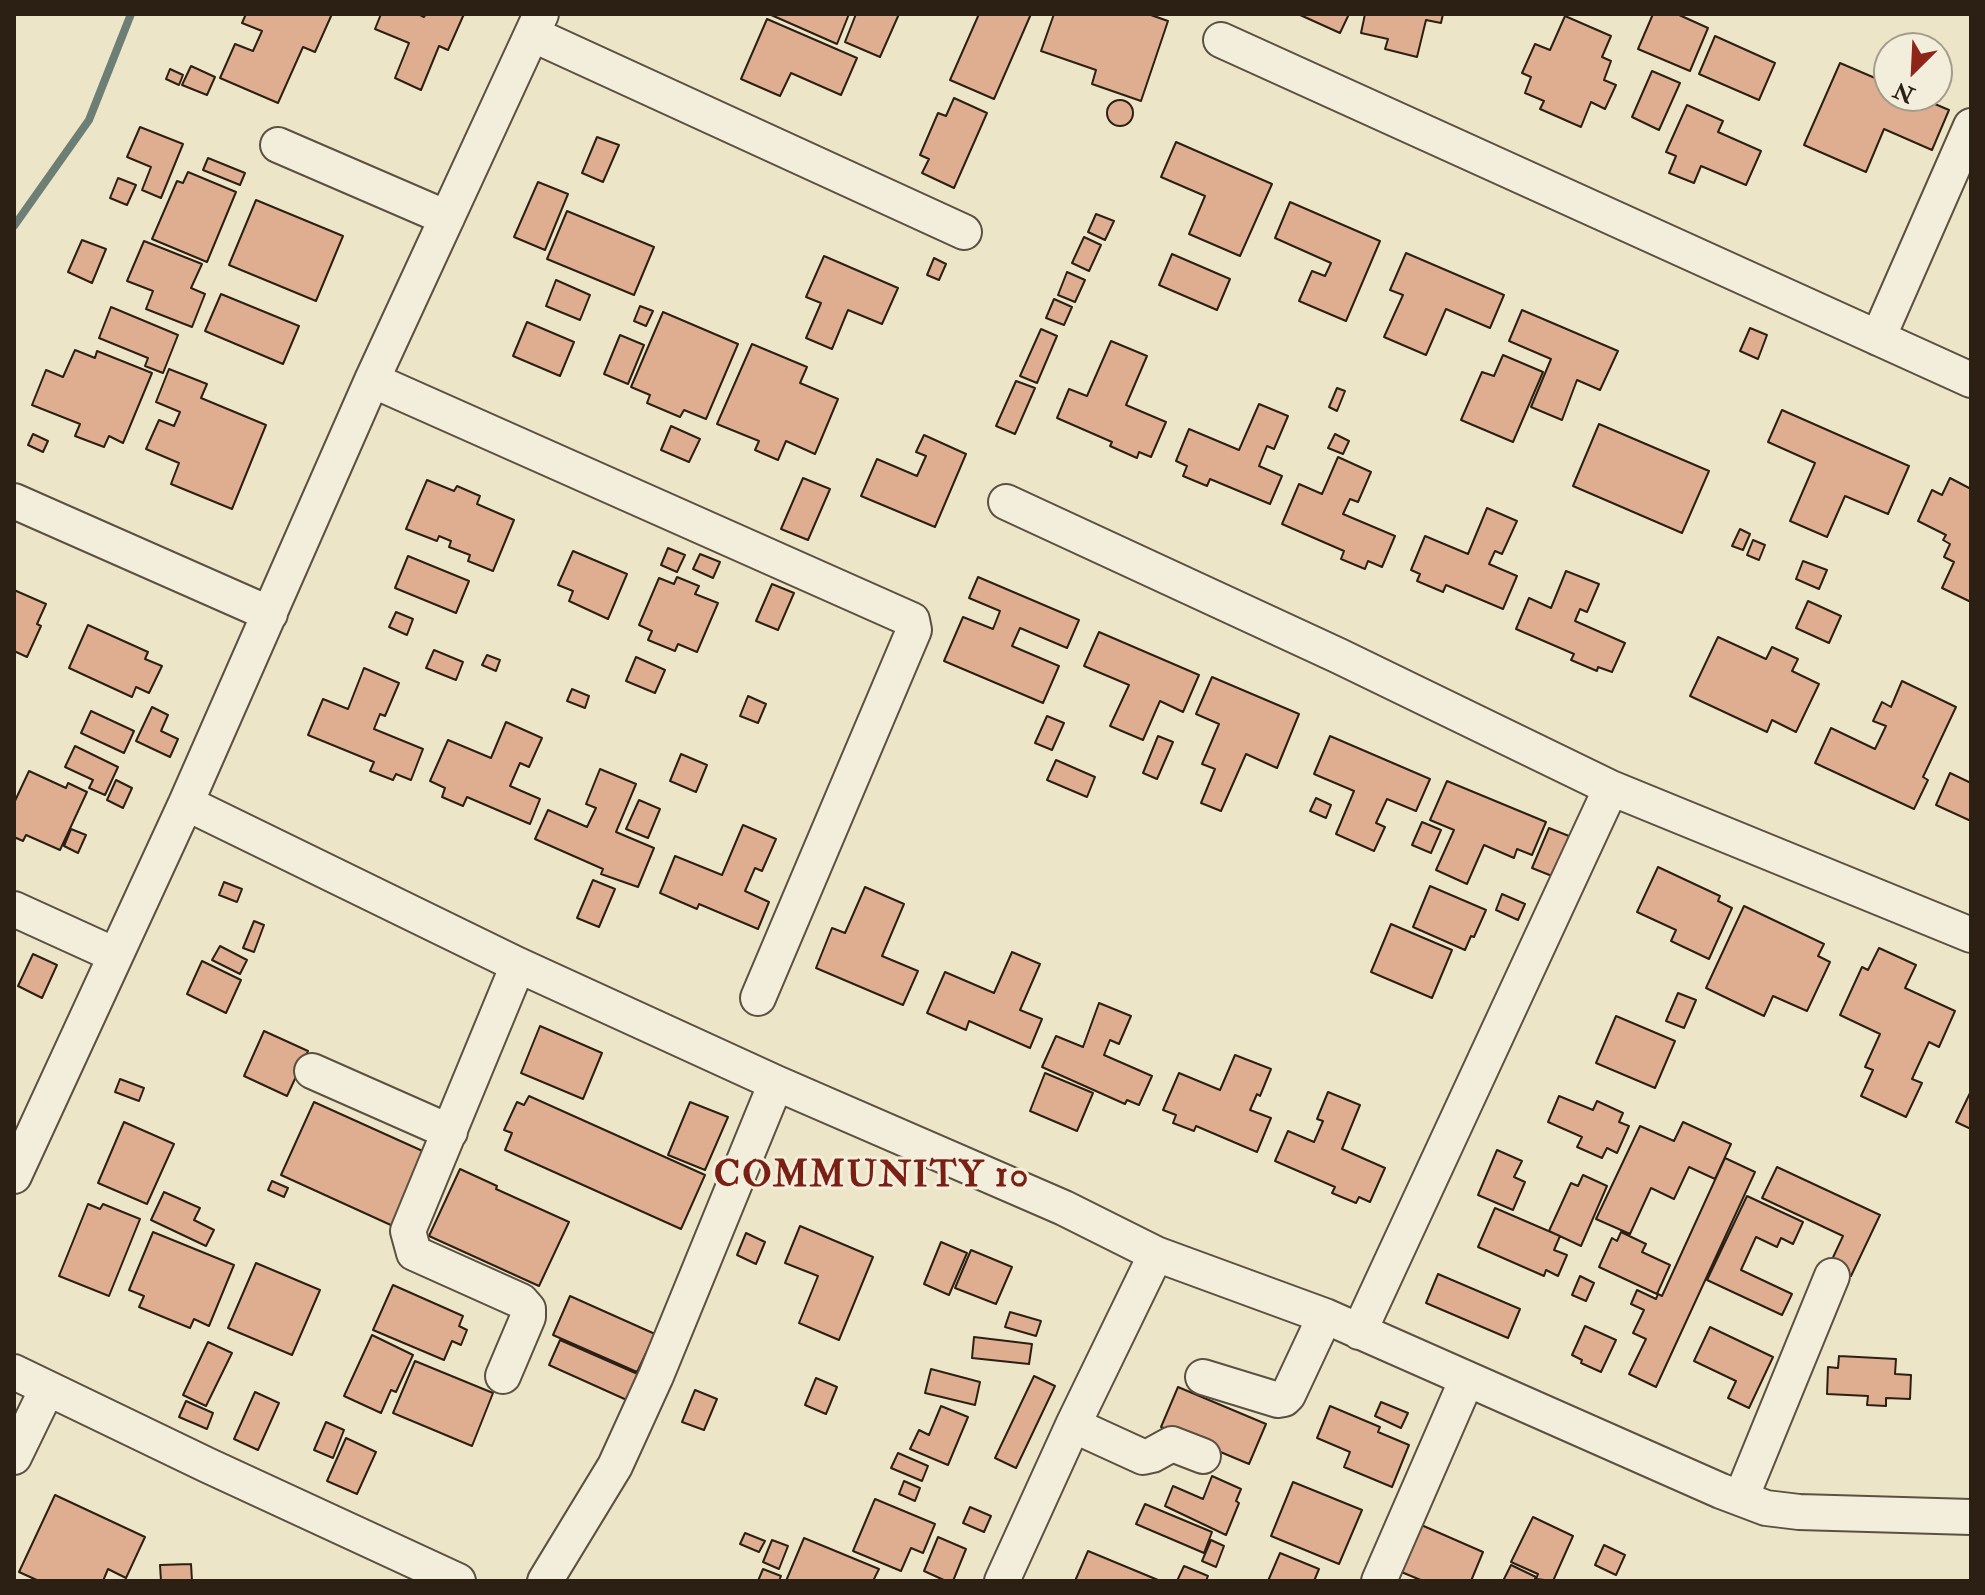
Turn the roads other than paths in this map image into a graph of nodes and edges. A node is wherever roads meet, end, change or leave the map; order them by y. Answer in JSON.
{"nodes":[{"id":1,"x":538,"y":24,"type":"edge"},
{"id":2,"x":1221,"y":40,"type":"dead end"},
{"id":3,"x":1971,"y":126,"type":"edge"},
{"id":4,"x":278,"y":145,"type":"dead end"},
{"id":5,"x":447,"y":218,"type":"junction"},
{"id":6,"x":964,"y":232,"type":"dead end"},
{"id":7,"x":1878,"y":338,"type":"junction"},
{"id":8,"x":372,"y":380,"type":"junction"},
{"id":9,"x":1971,"y":380,"type":"edge"},
{"id":10,"x":14,"y":501,"type":"edge"},
{"id":11,"x":1006,"y":502,"type":"dead end"},
{"id":12,"x":270,"y":614,"type":"junction"},
{"id":13,"x":1611,"y":788,"type":"junction"},
{"id":14,"x":186,"y":803,"type":"junction"},
{"id":15,"x":14,"y":909,"type":"edge"},
{"id":16,"x":1971,"y":935,"type":"edge"},
{"id":17,"x":115,"y":955,"type":"junction"},
{"id":18,"x":518,"y":965,"type":"junction"},
{"id":19,"x":758,"y":998,"type":"dead end"},
{"id":20,"x":312,"y":1071,"type":"dead end"},
{"id":21,"x":776,"y":1083,"type":"junction"},
{"id":22,"x":450,"y":1132,"type":"junction"},
{"id":23,"x":14,"y":1176,"type":"edge"},
{"id":24,"x":1156,"y":1254,"type":"junction"},
{"id":25,"x":1832,"y":1276,"type":"dead end"},
{"id":26,"x":1325,"y":1316,"type":"junction"},
{"id":27,"x":1359,"y":1332,"type":"junction"},
{"id":28,"x":14,"y":1372,"type":"edge"},
{"id":29,"x":503,"y":1376,"type":"dead end"},
{"id":30,"x":1203,"y":1377,"type":"dead end"},
{"id":31,"x":1467,"y":1379,"type":"junction"},
{"id":32,"x":47,"y":1389,"type":"junction"},
{"id":33,"x":1073,"y":1425,"type":"junction"},
{"id":34,"x":1203,"y":1456,"type":"dead end"},
{"id":35,"x":14,"y":1457,"type":"edge"},
{"id":36,"x":1741,"y":1498,"type":"junction"},
{"id":37,"x":1971,"y":1517,"type":"edge"},
{"id":38,"x":458,"y":1581,"type":"edge"},
{"id":39,"x":545,"y":1581,"type":"edge"},
{"id":40,"x":1002,"y":1581,"type":"edge"},
{"id":41,"x":1379,"y":1581,"type":"edge"}],
"edges":[{"from":1,"to":5,"type":"street"},
{"from":1,"to":6,"type":"street"},
{"from":2,"to":7,"type":"street"},
{"from":3,"to":7,"type":"street"},
{"from":4,"to":5,"type":"street"},
{"from":5,"to":8,"type":"street"},
{"from":7,"to":9,"type":"street"},
{"from":8,"to":12,"type":"street"},
{"from":8,"to":19,"type":"street"},
{"from":10,"to":12,"type":"street"},
{"from":11,"to":13,"type":"street"},
{"from":12,"to":14,"type":"street"},
{"from":13,"to":16,"type":"street"},
{"from":13,"to":27,"type":"street"},
{"from":14,"to":17,"type":"street"},
{"from":14,"to":18,"type":"street"},
{"from":15,"to":17,"type":"street"},
{"from":17,"to":23,"type":"street"},
{"from":18,"to":21,"type":"street"},
{"from":18,"to":22,"type":"street"},
{"from":20,"to":22,"type":"street"},
{"from":21,"to":24,"type":"street"},
{"from":21,"to":39,"type":"street"},
{"from":22,"to":29,"type":"street"},
{"from":24,"to":26,"type":"street"},
{"from":24,"to":33,"type":"street"},
{"from":25,"to":36,"type":"street"},
{"from":26,"to":27,"type":"street"},
{"from":26,"to":30,"type":"street"},
{"from":27,"to":31,"type":"street"},
{"from":28,"to":32,"type":"street"},
{"from":31,"to":36,"type":"street"},
{"from":31,"to":41,"type":"street"},
{"from":32,"to":35,"type":"street"},
{"from":32,"to":38,"type":"street"},
{"from":33,"to":34,"type":"street"},
{"from":33,"to":40,"type":"street"},
{"from":36,"to":37,"type":"street"}]}
